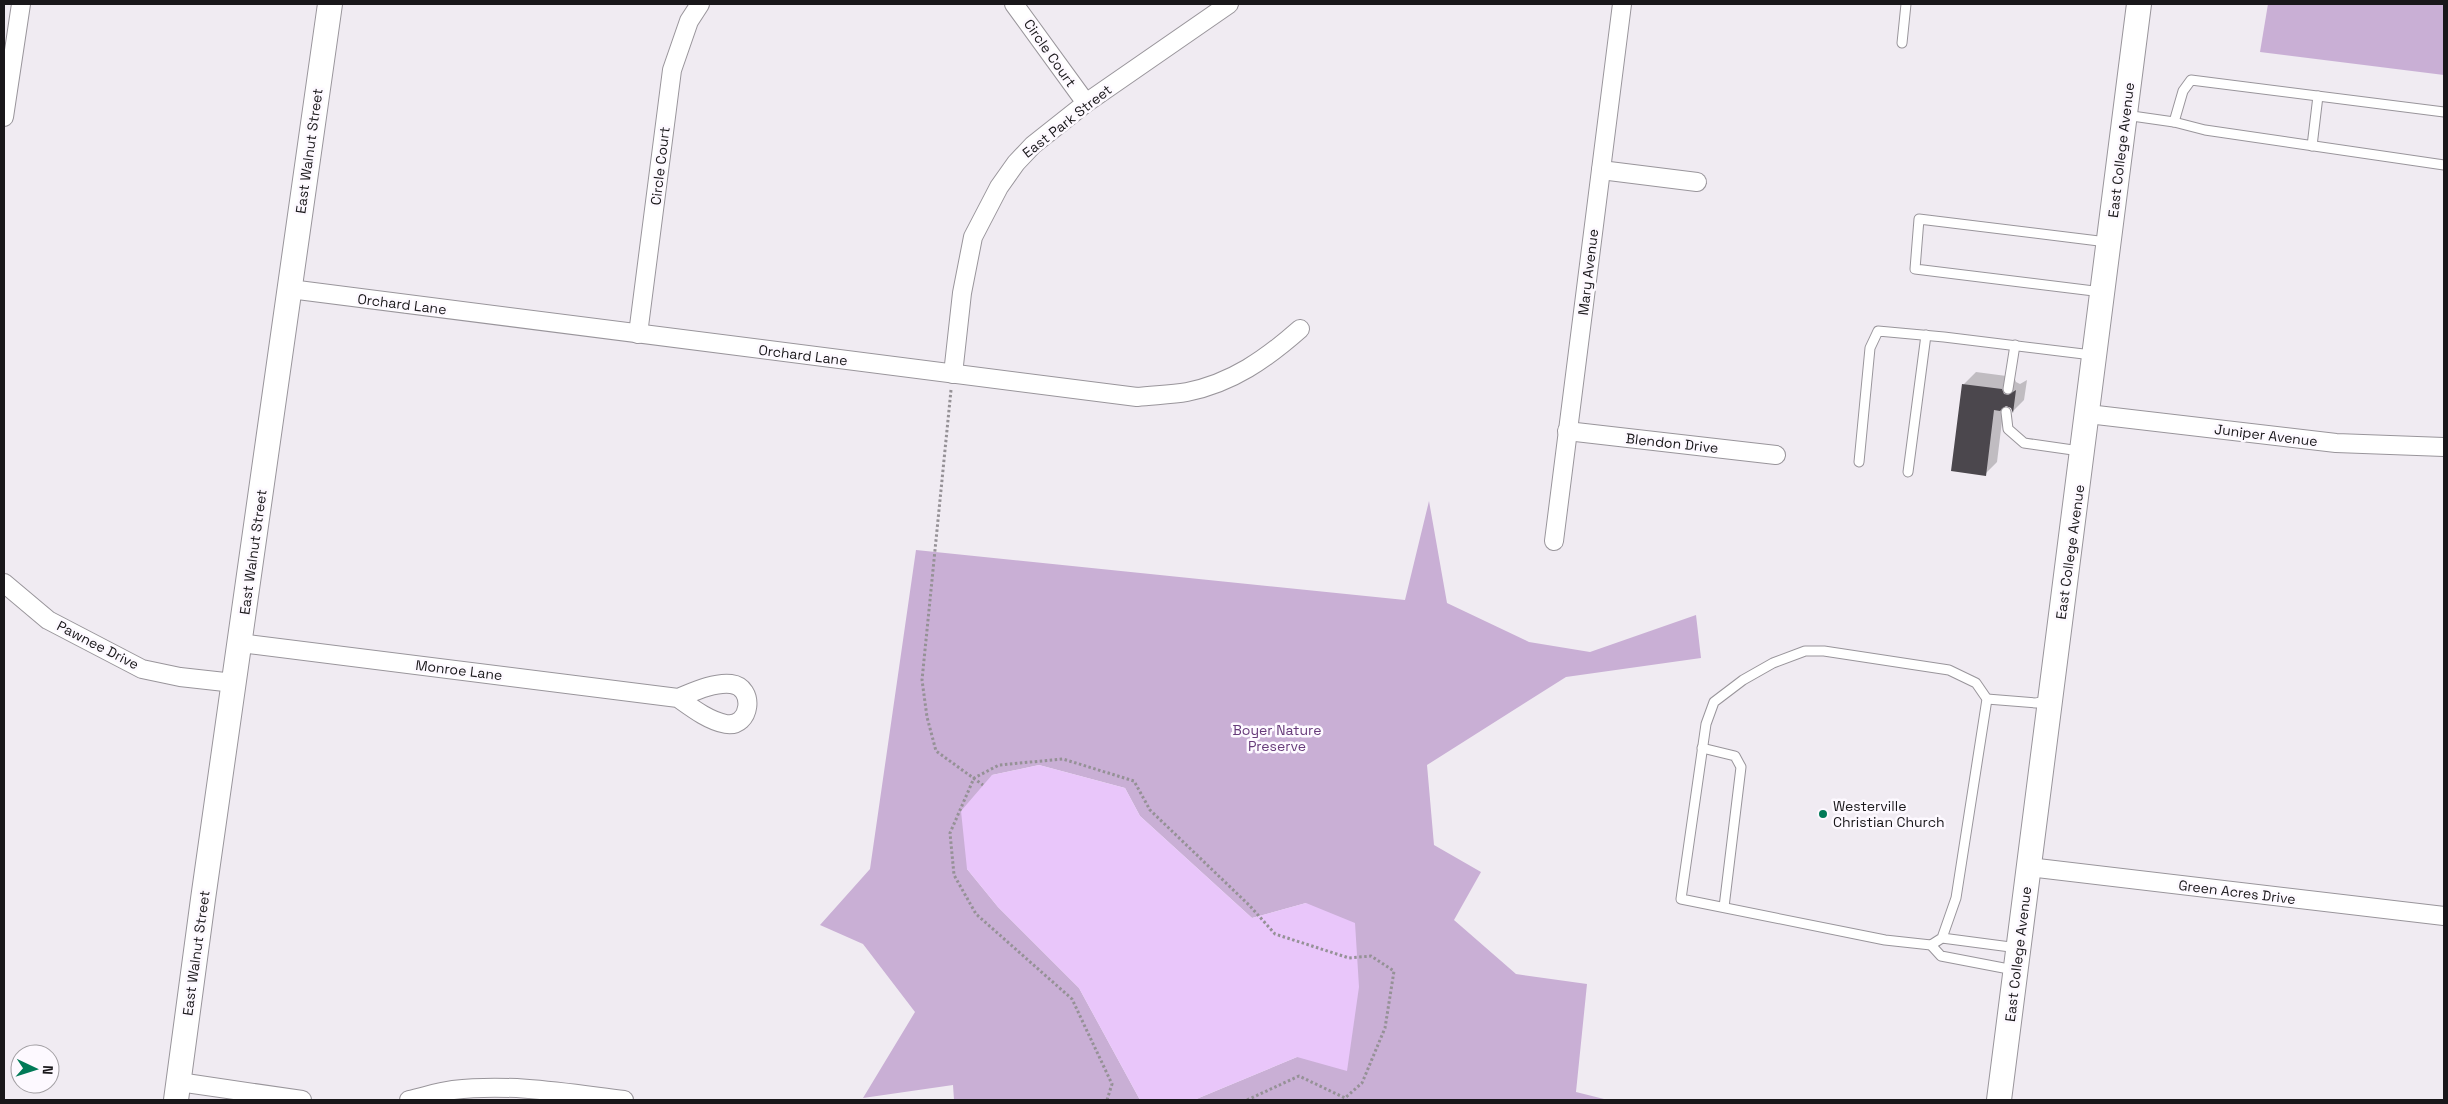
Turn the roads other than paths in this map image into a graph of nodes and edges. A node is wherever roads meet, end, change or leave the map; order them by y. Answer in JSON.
{"nodes":[{"id":1,"x":22,"y":4,"type":"edge"},
{"id":2,"x":330,"y":4,"type":"edge"},
{"id":3,"x":700,"y":4,"type":"edge"},
{"id":4,"x":1014,"y":4,"type":"edge"},
{"id":5,"x":1229,"y":4,"type":"edge"},
{"id":6,"x":1622,"y":4,"type":"edge"},
{"id":7,"x":1906,"y":4,"type":"edge"},
{"id":8,"x":2139,"y":4,"type":"edge"},
{"id":9,"x":1902,"y":43,"type":"dead end"},
{"id":10,"x":2318,"y":96,"type":"junction"},
{"id":11,"x":1086,"y":104,"type":"junction"},
{"id":12,"x":2444,"y":112,"type":"edge"},
{"id":13,"x":2125,"y":115,"type":"junction"},
{"id":14,"x":4,"y":117,"type":"edge"},
{"id":15,"x":2174,"y":122,"type":"junction"},
{"id":16,"x":2312,"y":146,"type":"junction"},
{"id":17,"x":2444,"y":165,"type":"edge"},
{"id":18,"x":1601,"y":170,"type":"junction"},
{"id":19,"x":1697,"y":182,"type":"dead end"},
{"id":20,"x":2109,"y":242,"type":"junction"},
{"id":21,"x":290,"y":290,"type":"junction"},
{"id":22,"x":2103,"y":292,"type":"junction"},
{"id":23,"x":1300,"y":329,"type":"dead end"},
{"id":24,"x":638,"y":334,"type":"junction"},
{"id":25,"x":1926,"y":335,"type":"junction"},
{"id":26,"x":2015,"y":346,"type":"junction"},
{"id":27,"x":2095,"y":356,"type":"junction"},
{"id":28,"x":953,"y":374,"type":"junction"},
{"id":29,"x":2008,"y":390,"type":"dead end"},
{"id":30,"x":2006,"y":412,"type":"dead end"},
{"id":31,"x":2088,"y":414,"type":"junction"},
{"id":32,"x":1567,"y":432,"type":"junction"},
{"id":33,"x":2444,"y":447,"type":"edge"},
{"id":34,"x":2083,"y":451,"type":"junction"},
{"id":35,"x":1776,"y":454,"type":"dead end"},
{"id":36,"x":1859,"y":462,"type":"dead end"},
{"id":37,"x":1908,"y":472,"type":"dead end"},
{"id":38,"x":1554,"y":541,"type":"dead end"},
{"id":39,"x":5,"y":588,"type":"edge"},
{"id":40,"x":240,"y":643,"type":"junction"},
{"id":41,"x":234,"y":683,"type":"junction"},
{"id":42,"x":678,"y":698,"type":"dead end"},
{"id":43,"x":1987,"y":699,"type":"junction"},
{"id":44,"x":2050,"y":700,"type":"junction"},
{"id":45,"x":1702,"y":748,"type":"junction"},
{"id":46,"x":2029,"y":867,"type":"junction"},
{"id":47,"x":1724,"y":907,"type":"junction"},
{"id":48,"x":2444,"y":916,"type":"edge"},
{"id":49,"x":1942,"y":938,"type":"junction"},
{"id":50,"x":1931,"y":945,"type":"junction"},
{"id":51,"x":2018,"y":959,"type":"junction"},
{"id":52,"x":178,"y":1091,"type":"edge"},
{"id":53,"x":302,"y":1100,"type":"edge"},
{"id":54,"x":408,"y":1100,"type":"edge"},
{"id":55,"x":624,"y":1100,"type":"edge"},
{"id":56,"x":1999,"y":1100,"type":"edge"}],
"edges":[{"from":1,"to":14,"type":"street"},
{"from":2,"to":21,"type":"street","name":"East Walnut Street"},
{"from":3,"to":24,"type":"street","name":"Circle Court"},
{"from":4,"to":11,"type":"street","name":"Circle Court"},
{"from":5,"to":11,"type":"street","name":"East Park Street"},
{"from":6,"to":18,"type":"street","name":"Mary Avenue"},
{"from":7,"to":9,"type":"lane"},
{"from":8,"to":13,"type":"street","name":"East College Avenue"},
{"from":10,"to":12,"type":"lane"},
{"from":10,"to":15,"type":"lane"},
{"from":10,"to":16,"type":"lane"},
{"from":11,"to":28,"type":"street","name":"East Park Street"},
{"from":13,"to":15,"type":"lane"},
{"from":13,"to":20,"type":"street","name":"East College Avenue"},
{"from":15,"to":16,"type":"lane"},
{"from":16,"to":17,"type":"lane"},
{"from":18,"to":19,"type":"street"},
{"from":18,"to":32,"type":"street","name":"Mary Avenue"},
{"from":20,"to":22,"type":"street","name":"East College Avenue"},
{"from":20,"to":22,"type":"lane"},
{"from":21,"to":24,"type":"street","name":"Orchard Lane"},
{"from":21,"to":40,"type":"street","name":"East Walnut Street"},
{"from":22,"to":27,"type":"street","name":"East College Avenue"},
{"from":23,"to":28,"type":"street","name":"Orchard Lane"},
{"from":24,"to":28,"type":"street","name":"Orchard Lane"},
{"from":25,"to":26,"type":"lane"},
{"from":25,"to":36,"type":"lane"},
{"from":25,"to":37,"type":"lane"},
{"from":26,"to":27,"type":"lane"},
{"from":26,"to":29,"type":"lane"},
{"from":27,"to":31,"type":"street","name":"East College Avenue"},
{"from":30,"to":34,"type":"lane"},
{"from":31,"to":33,"type":"street","name":"Juniper Avenue"},
{"from":31,"to":34,"type":"street","name":"East College Avenue"},
{"from":32,"to":35,"type":"street","name":"Blendon Drive"},
{"from":32,"to":38,"type":"street","name":"Mary Avenue"},
{"from":34,"to":44,"type":"street","name":"East College Avenue"},
{"from":39,"to":41,"type":"street","name":"Pawnee Drive"},
{"from":40,"to":41,"type":"street","name":"East Walnut Street"},
{"from":40,"to":42,"type":"street","name":"Monroe Lane"},
{"from":41,"to":52,"type":"street","name":"East Walnut Street"},
{"from":43,"to":44,"type":"lane"},
{"from":43,"to":45,"type":"lane"},
{"from":43,"to":49,"type":"lane"},
{"from":44,"to":46,"type":"street","name":"East College Avenue"},
{"from":45,"to":47,"type":"lane"},
{"from":45,"to":47,"type":"lane"},
{"from":46,"to":48,"type":"street","name":"Green Acres Drive"},
{"from":46,"to":51,"type":"street","name":"East College Avenue"},
{"from":47,"to":50,"type":"lane"},
{"from":49,"to":50,"type":"lane"},
{"from":49,"to":51,"type":"lane"},
{"from":50,"to":51,"type":"lane"},
{"from":51,"to":56,"type":"street","name":"East College Avenue"},
{"from":52,"to":53,"type":"street"},
{"from":54,"to":55,"type":"street"}]}
